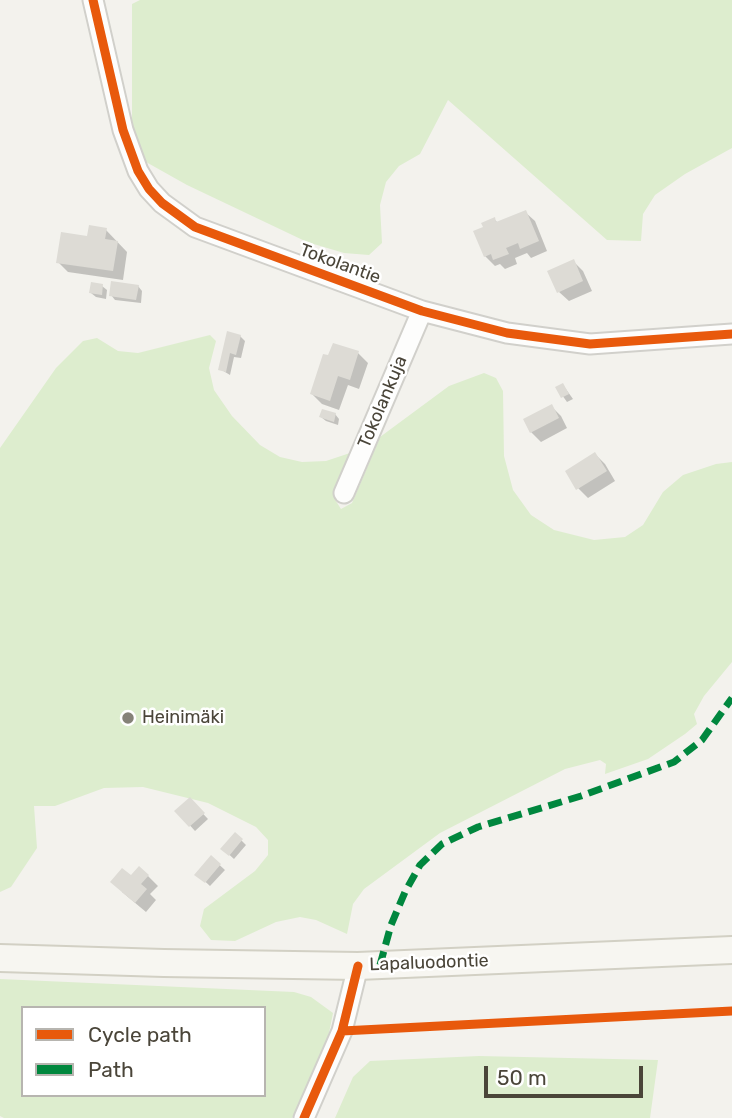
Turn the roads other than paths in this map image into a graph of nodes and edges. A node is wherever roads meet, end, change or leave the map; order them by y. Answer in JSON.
{"nodes":[{"id":1,"x":93,"y":0,"type":"edge"},
{"id":2,"x":422,"y":310,"type":"junction"},
{"id":3,"x":732,"y":334,"type":"edge"},
{"id":4,"x":344,"y":493,"type":"dead end"},
{"id":5,"x":732,"y":950,"type":"edge"},
{"id":6,"x":0,"y":958,"type":"edge"},
{"id":7,"x":358,"y":966,"type":"junction"},
{"id":8,"x":304,"y":1118,"type":"edge"}],
"edges":[{"from":1,"to":2,"type":"street","name":"Tokolantie"},
{"from":2,"to":3,"type":"street","name":"Tokolantie"},
{"from":2,"to":4,"type":"street","name":"Tokolankuja"},
{"from":5,"to":7,"type":"main road","name":"Lapaluodontie"},
{"from":6,"to":7,"type":"main road","name":"Lapaluodontie"},
{"from":7,"to":8,"type":"street"}]}
